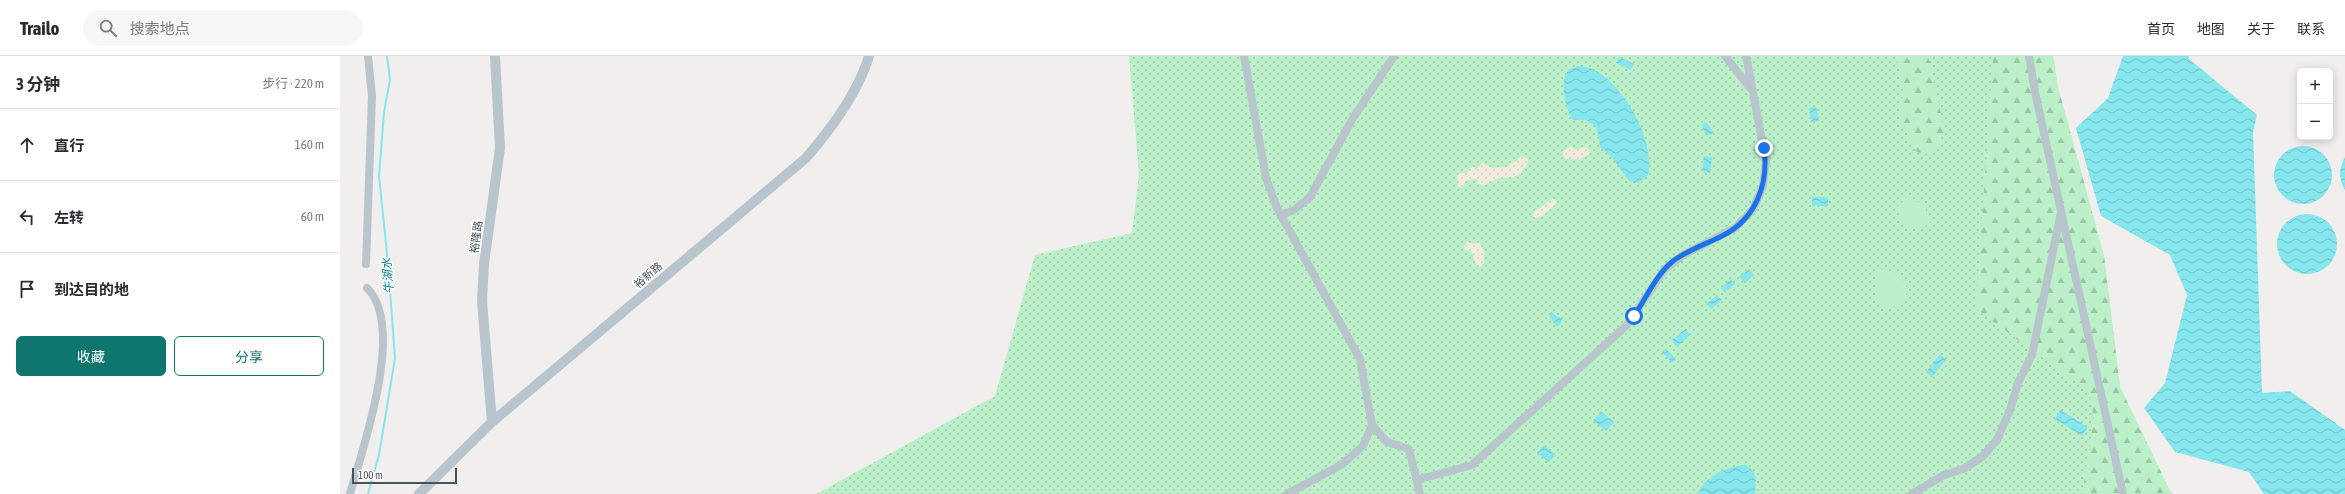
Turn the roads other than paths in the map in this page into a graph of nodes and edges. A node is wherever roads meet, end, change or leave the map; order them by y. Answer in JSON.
{"nodes":[{"id":1,"x":368,"y":56,"type":"edge"},
{"id":2,"x":495,"y":56,"type":"edge"},
{"id":3,"x":869,"y":56,"type":"edge"},
{"id":4,"x":1244,"y":56,"type":"edge"},
{"id":5,"x":1394,"y":56,"type":"edge"},
{"id":6,"x":1725,"y":56,"type":"edge"},
{"id":7,"x":1746,"y":56,"type":"edge"},
{"id":8,"x":2029,"y":56,"type":"edge"},
{"id":9,"x":1753,"y":93,"type":"junction"},
{"id":10,"x":2061,"y":209,"type":"junction"},
{"id":11,"x":1281,"y":215,"type":"junction"},
{"id":12,"x":366,"y":264,"type":"dead end"},
{"id":13,"x":367,"y":288,"type":"dead end"},
{"id":14,"x":492,"y":422,"type":"junction"},
{"id":15,"x":1372,"y":425,"type":"junction"},
{"id":16,"x":1417,"y":480,"type":"junction"},
{"id":17,"x":350,"y":494,"type":"edge"},
{"id":18,"x":419,"y":494,"type":"edge"},
{"id":19,"x":1287,"y":494,"type":"edge"},
{"id":20,"x":1420,"y":494,"type":"edge"},
{"id":21,"x":1912,"y":494,"type":"edge"},
{"id":22,"x":2123,"y":494,"type":"edge"}],
"edges":[{"from":1,"to":12,"type":"street"},
{"from":2,"to":14,"type":"street","name":"裕隆路"},
{"from":3,"to":14,"type":"street","name":"裕新路"},
{"from":4,"to":11,"type":"street"},
{"from":5,"to":11,"type":"street"},
{"from":6,"to":9,"type":"street"},
{"from":7,"to":9,"type":"street"},
{"from":8,"to":10,"type":"street"},
{"from":9,"to":16,"type":"street"},
{"from":10,"to":21,"type":"street"},
{"from":10,"to":22,"type":"street"},
{"from":11,"to":15,"type":"street"},
{"from":13,"to":17,"type":"street"},
{"from":14,"to":18,"type":"street","name":"裕新路"},
{"from":15,"to":16,"type":"street"},
{"from":15,"to":19,"type":"street"},
{"from":16,"to":20,"type":"street"}]}
